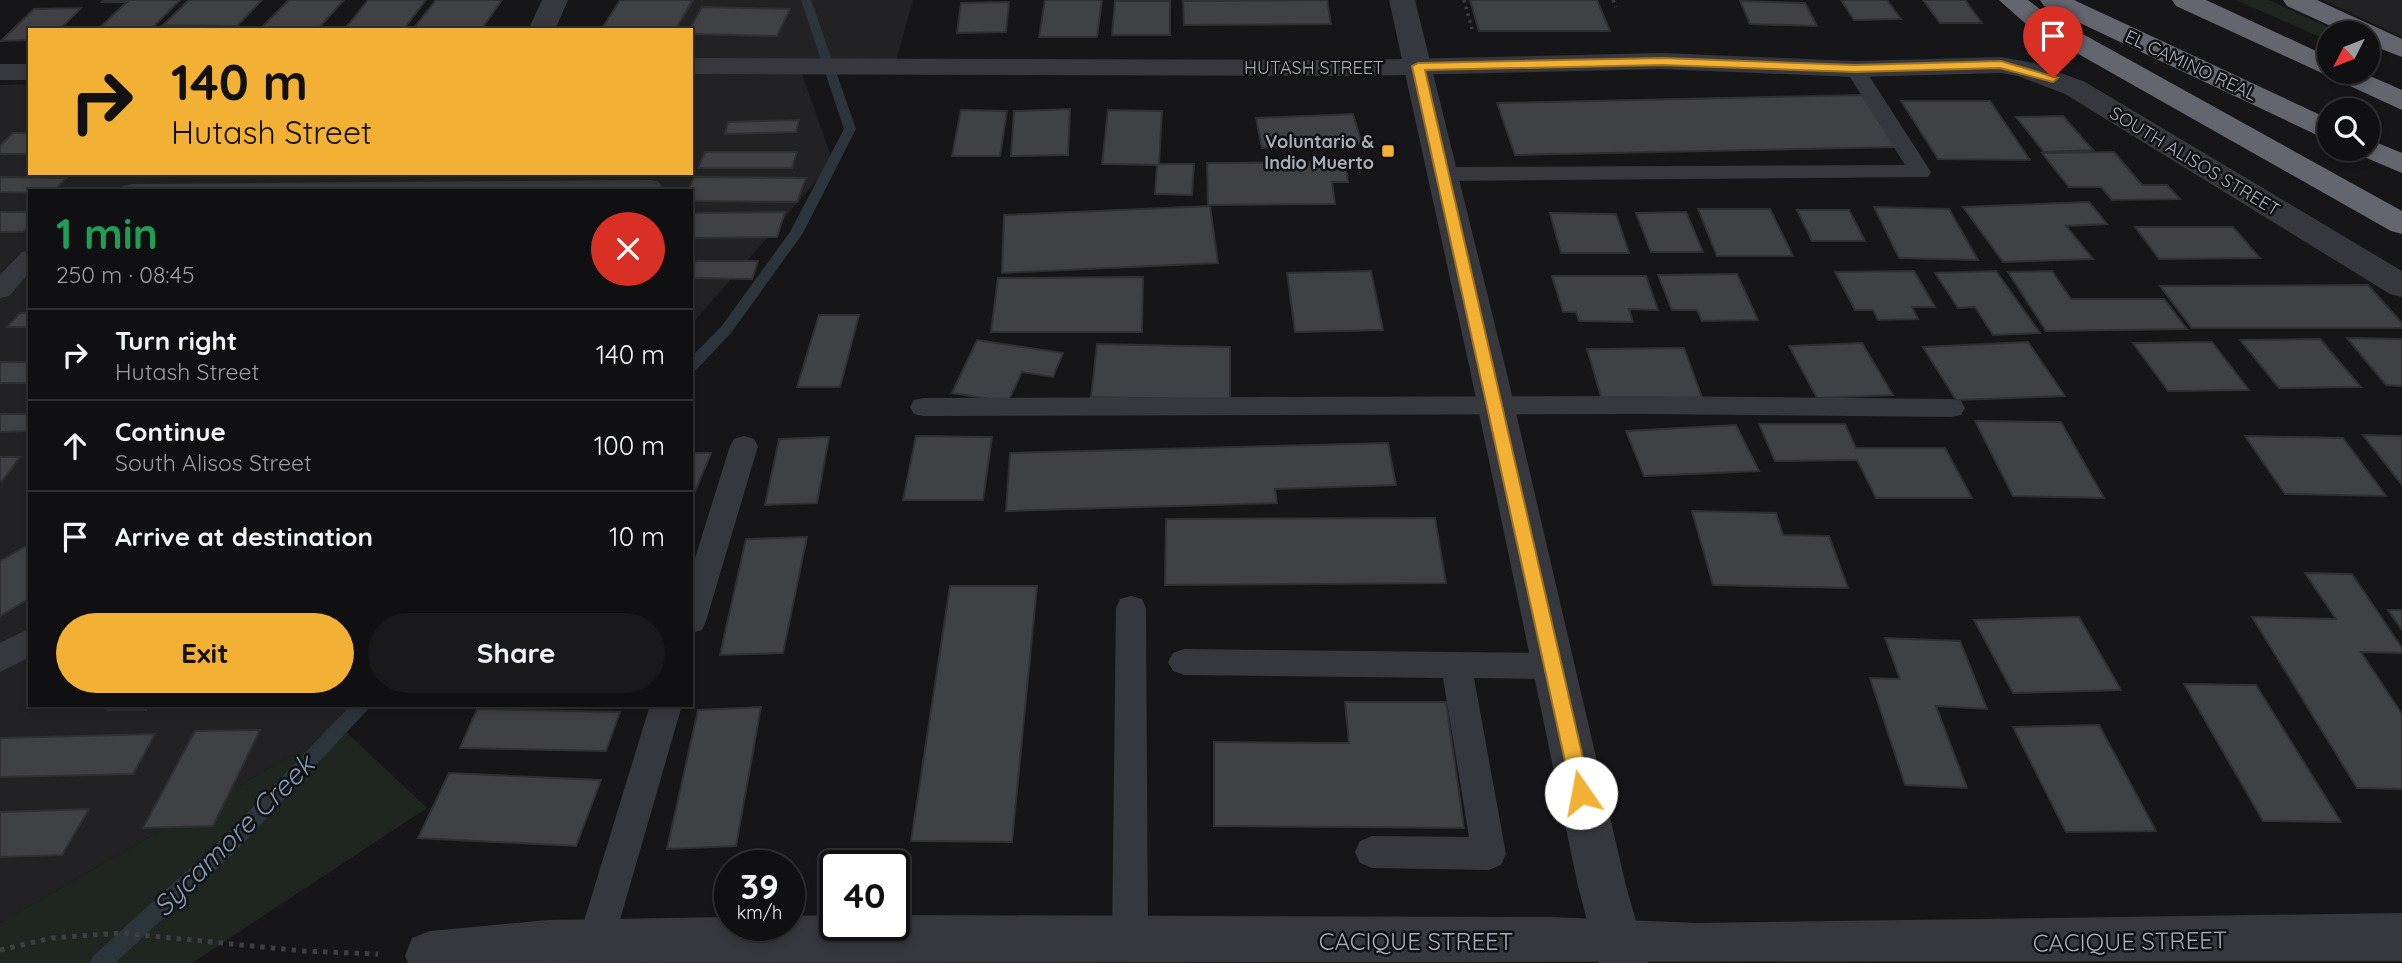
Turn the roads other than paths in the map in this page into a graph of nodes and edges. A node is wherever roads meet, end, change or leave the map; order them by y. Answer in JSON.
{"nodes":[{"id":1,"x":555,"y":0,"type":"edge"},
{"id":2,"x":1402,"y":0,"type":"edge"},
{"id":3,"x":2012,"y":0,"type":"edge"},
{"id":4,"x":2053,"y":0,"type":"edge"},
{"id":5,"x":2185,"y":0,"type":"edge"},
{"id":6,"x":2296,"y":0,"type":"edge"},
{"id":7,"x":2341,"y":21,"type":"edge"},
{"id":8,"x":542,"y":28,"type":"edge"},
{"id":9,"x":2380,"y":39,"type":"edge"},
{"id":10,"x":2402,"y":49,"type":"edge"},
{"id":11,"x":2317,"y":61,"type":"edge"},
{"id":12,"x":1978,"y":65,"type":"joint"},
{"id":13,"x":693,"y":66,"type":"edge"},
{"id":14,"x":1418,"y":66,"type":"junction"},
{"id":15,"x":1855,"y":69,"type":"junction"},
{"id":16,"x":0,"y":72,"type":"edge"},
{"id":17,"x":28,"y":72,"type":"edge"},
{"id":18,"x":2365,"y":84,"type":"edge"},
{"id":19,"x":2402,"y":101,"type":"edge"},
{"id":20,"x":2317,"y":124,"type":"edge"},
{"id":21,"x":2380,"y":154,"type":"edge"},
{"id":22,"x":2402,"y":164,"type":"edge"},
{"id":23,"x":1442,"y":174,"type":"junction"},
{"id":24,"x":652,"y":184,"type":"edge"},
{"id":25,"x":280,"y":189,"type":"edge"},
{"id":26,"x":2402,"y":224,"type":"edge"},
{"id":27,"x":28,"y":259,"type":"edge"},
{"id":28,"x":2402,"y":286,"type":"edge"},
{"id":29,"x":0,"y":290,"type":"edge"},
{"id":30,"x":1496,"y":406,"type":"junction"},
{"id":31,"x":923,"y":407,"type":"dead end"},
{"id":32,"x":1952,"y":408,"type":"dead end"},
{"id":33,"x":744,"y":446,"type":"dead end"},
{"id":34,"x":1131,"y":608,"type":"dead end"},
{"id":35,"x":693,"y":614,"type":"edge"},
{"id":36,"x":28,"y":642,"type":"edge"},
{"id":37,"x":0,"y":659,"type":"edge"},
{"id":38,"x":1184,"y":662,"type":"dead end"},
{"id":39,"x":1456,"y":664,"type":"junction"},
{"id":40,"x":1553,"y":666,"type":"junction"},
{"id":41,"x":665,"y":707,"type":"edge"},
{"id":42,"x":1372,"y":852,"type":"dead end"},
{"id":43,"x":2402,"y":937,"type":"edge"},
{"id":44,"x":1130,"y":940,"type":"junction"},
{"id":45,"x":562,"y":951,"type":"edge"},
{"id":46,"x":851,"y":951,"type":"edge"},
{"id":47,"x":1620,"y":954,"type":"edge"},
{"id":48,"x":430,"y":956,"type":"road end"}],
"edges":[{"from":1,"to":8,"type":"street"},
{"from":2,"to":14,"type":"street"},
{"from":3,"to":26,"type":"highway"},
{"from":4,"to":20,"type":"highway","name":"EL CAMINO REAL"},
{"from":5,"to":11,"type":"highway"},
{"from":6,"to":7,"type":"highway"},
{"from":9,"to":10,"type":"highway"},
{"from":12,"to":15,"type":"street","name":"HUTASH STREET"},
{"from":12,"to":28,"type":"street","name":"SOUTH ALISOS STREET"},
{"from":13,"to":14,"type":"street","name":"HUTASH STREET"},
{"from":14,"to":15,"type":"street","name":"HUTASH STREET"},
{"from":14,"to":23,"type":"street"},
{"from":15,"to":23,"type":"lane"},
{"from":16,"to":17,"type":"street"},
{"from":18,"to":19,"type":"highway"},
{"from":21,"to":22,"type":"highway"},
{"from":23,"to":30,"type":"street"},
{"from":24,"to":25,"type":"lane"},
{"from":27,"to":29,"type":"lane"},
{"from":30,"to":31,"type":"lane"},
{"from":30,"to":32,"type":"lane"},
{"from":30,"to":40,"type":"street"},
{"from":33,"to":35,"type":"lane"},
{"from":34,"to":44,"type":"lane"},
{"from":36,"to":37,"type":"lane"},
{"from":38,"to":39,"type":"lane"},
{"from":39,"to":40,"type":"lane"},
{"from":39,"to":42,"type":"lane"},
{"from":40,"to":47,"type":"street"},
{"from":41,"to":45,"type":"lane"},
{"from":43,"to":47,"type":"street","name":"CACIQUE STREET"},
{"from":44,"to":46,"type":"street","name":"CACIQUE STREET"},
{"from":44,"to":47,"type":"street","name":"CACIQUE STREET"},
{"from":45,"to":46,"type":"street","name":"CACIQUE STREET"},
{"from":45,"to":48,"type":"street","name":"CACIQUE STREET"}]}
